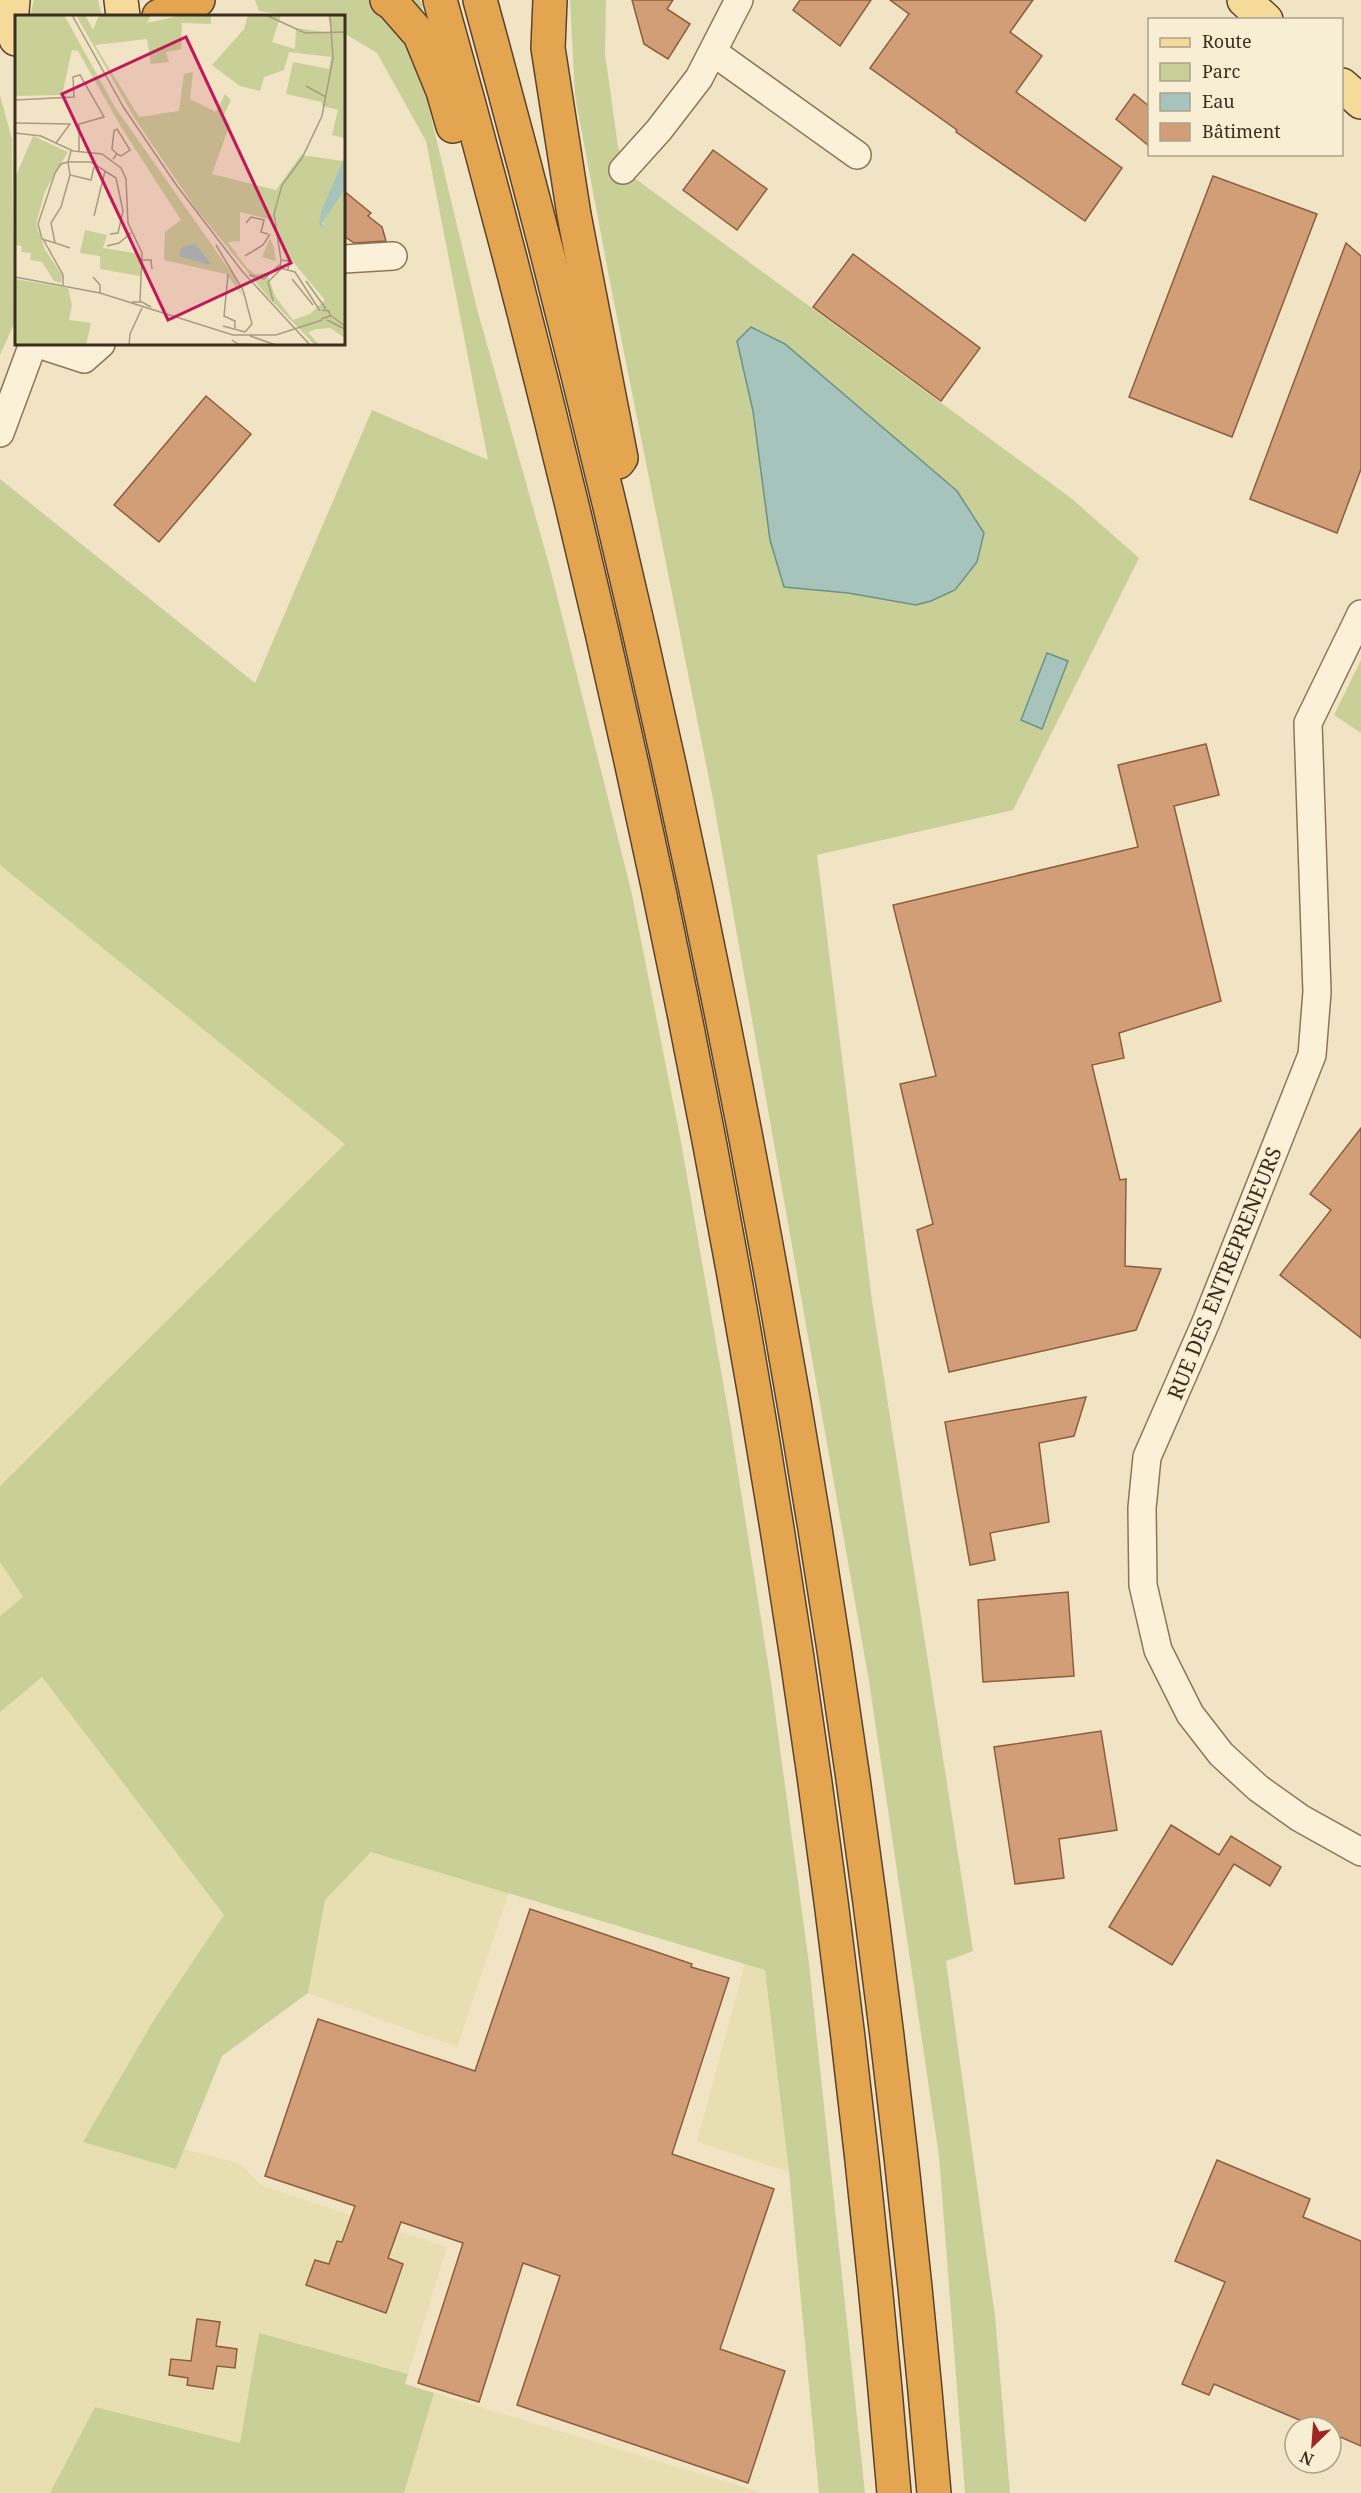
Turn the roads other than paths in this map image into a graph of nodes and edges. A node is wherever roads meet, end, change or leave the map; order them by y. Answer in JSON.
{"nodes":[{"id":1,"x":13,"y":0,"type":"edge"},
{"id":2,"x":121,"y":0,"type":"edge"},
{"id":3,"x":198,"y":0,"type":"edge"},
{"id":4,"x":387,"y":0,"type":"edge"},
{"id":5,"x":440,"y":0,"type":"edge"},
{"id":6,"x":480,"y":0,"type":"edge"},
{"id":7,"x":550,"y":0,"type":"edge"},
{"id":8,"x":739,"y":0,"type":"edge"},
{"id":9,"x":1244,"y":0,"type":"edge"},
{"id":10,"x":123,"y":15,"type":"edge"},
{"id":11,"x":161,"y":15,"type":"edge"},
{"id":12,"x":1264,"y":18,"type":"edge"},
{"id":13,"x":15,"y":36,"type":"edge"},
{"id":14,"x":713,"y":52,"type":"junction"},
{"id":15,"x":1343,"y":87,"type":"edge"},
{"id":16,"x":1361,"y":102,"type":"edge"},
{"id":17,"x":857,"y":155,"type":"dead end"},
{"id":18,"x":623,"y":170,"type":"dead end"},
{"id":19,"x":393,"y":256,"type":"dead end"},
{"id":20,"x":345,"y":259,"type":"edge"},
{"id":21,"x":520,"y":296,"type":"junction"},
{"id":22,"x":33,"y":345,"type":"edge"},
{"id":23,"x":41,"y":345,"type":"edge"},
{"id":24,"x":100,"y":345,"type":"edge"},
{"id":25,"x":0,"y":433,"type":"edge"},
{"id":26,"x":604,"y":476,"type":"junction"},
{"id":27,"x":1361,"y":614,"type":"edge"},
{"id":28,"x":1361,"y":1852,"type":"edge"},
{"id":29,"x":894,"y":2493,"type":"edge"},
{"id":30,"x":934,"y":2493,"type":"edge"}],
"edges":[{"from":1,"to":13,"type":"main road"},
{"from":2,"to":10,"type":"main road"},
{"from":3,"to":11,"type":"highway"},
{"from":4,"to":21,"type":"highway"},
{"from":5,"to":21,"type":"highway"},
{"from":6,"to":26,"type":"highway"},
{"from":7,"to":26,"type":"highway"},
{"from":8,"to":14,"type":"street"},
{"from":9,"to":12,"type":"main road"},
{"from":14,"to":17,"type":"street"},
{"from":14,"to":18,"type":"street"},
{"from":15,"to":16,"type":"main road"},
{"from":19,"to":20,"type":"street"},
{"from":21,"to":29,"type":"highway"},
{"from":22,"to":25,"type":"street"},
{"from":23,"to":24,"type":"street"},
{"from":26,"to":30,"type":"highway"},
{"from":27,"to":28,"type":"street","name":"RUE DES ENTREPRENEURS"}]}
